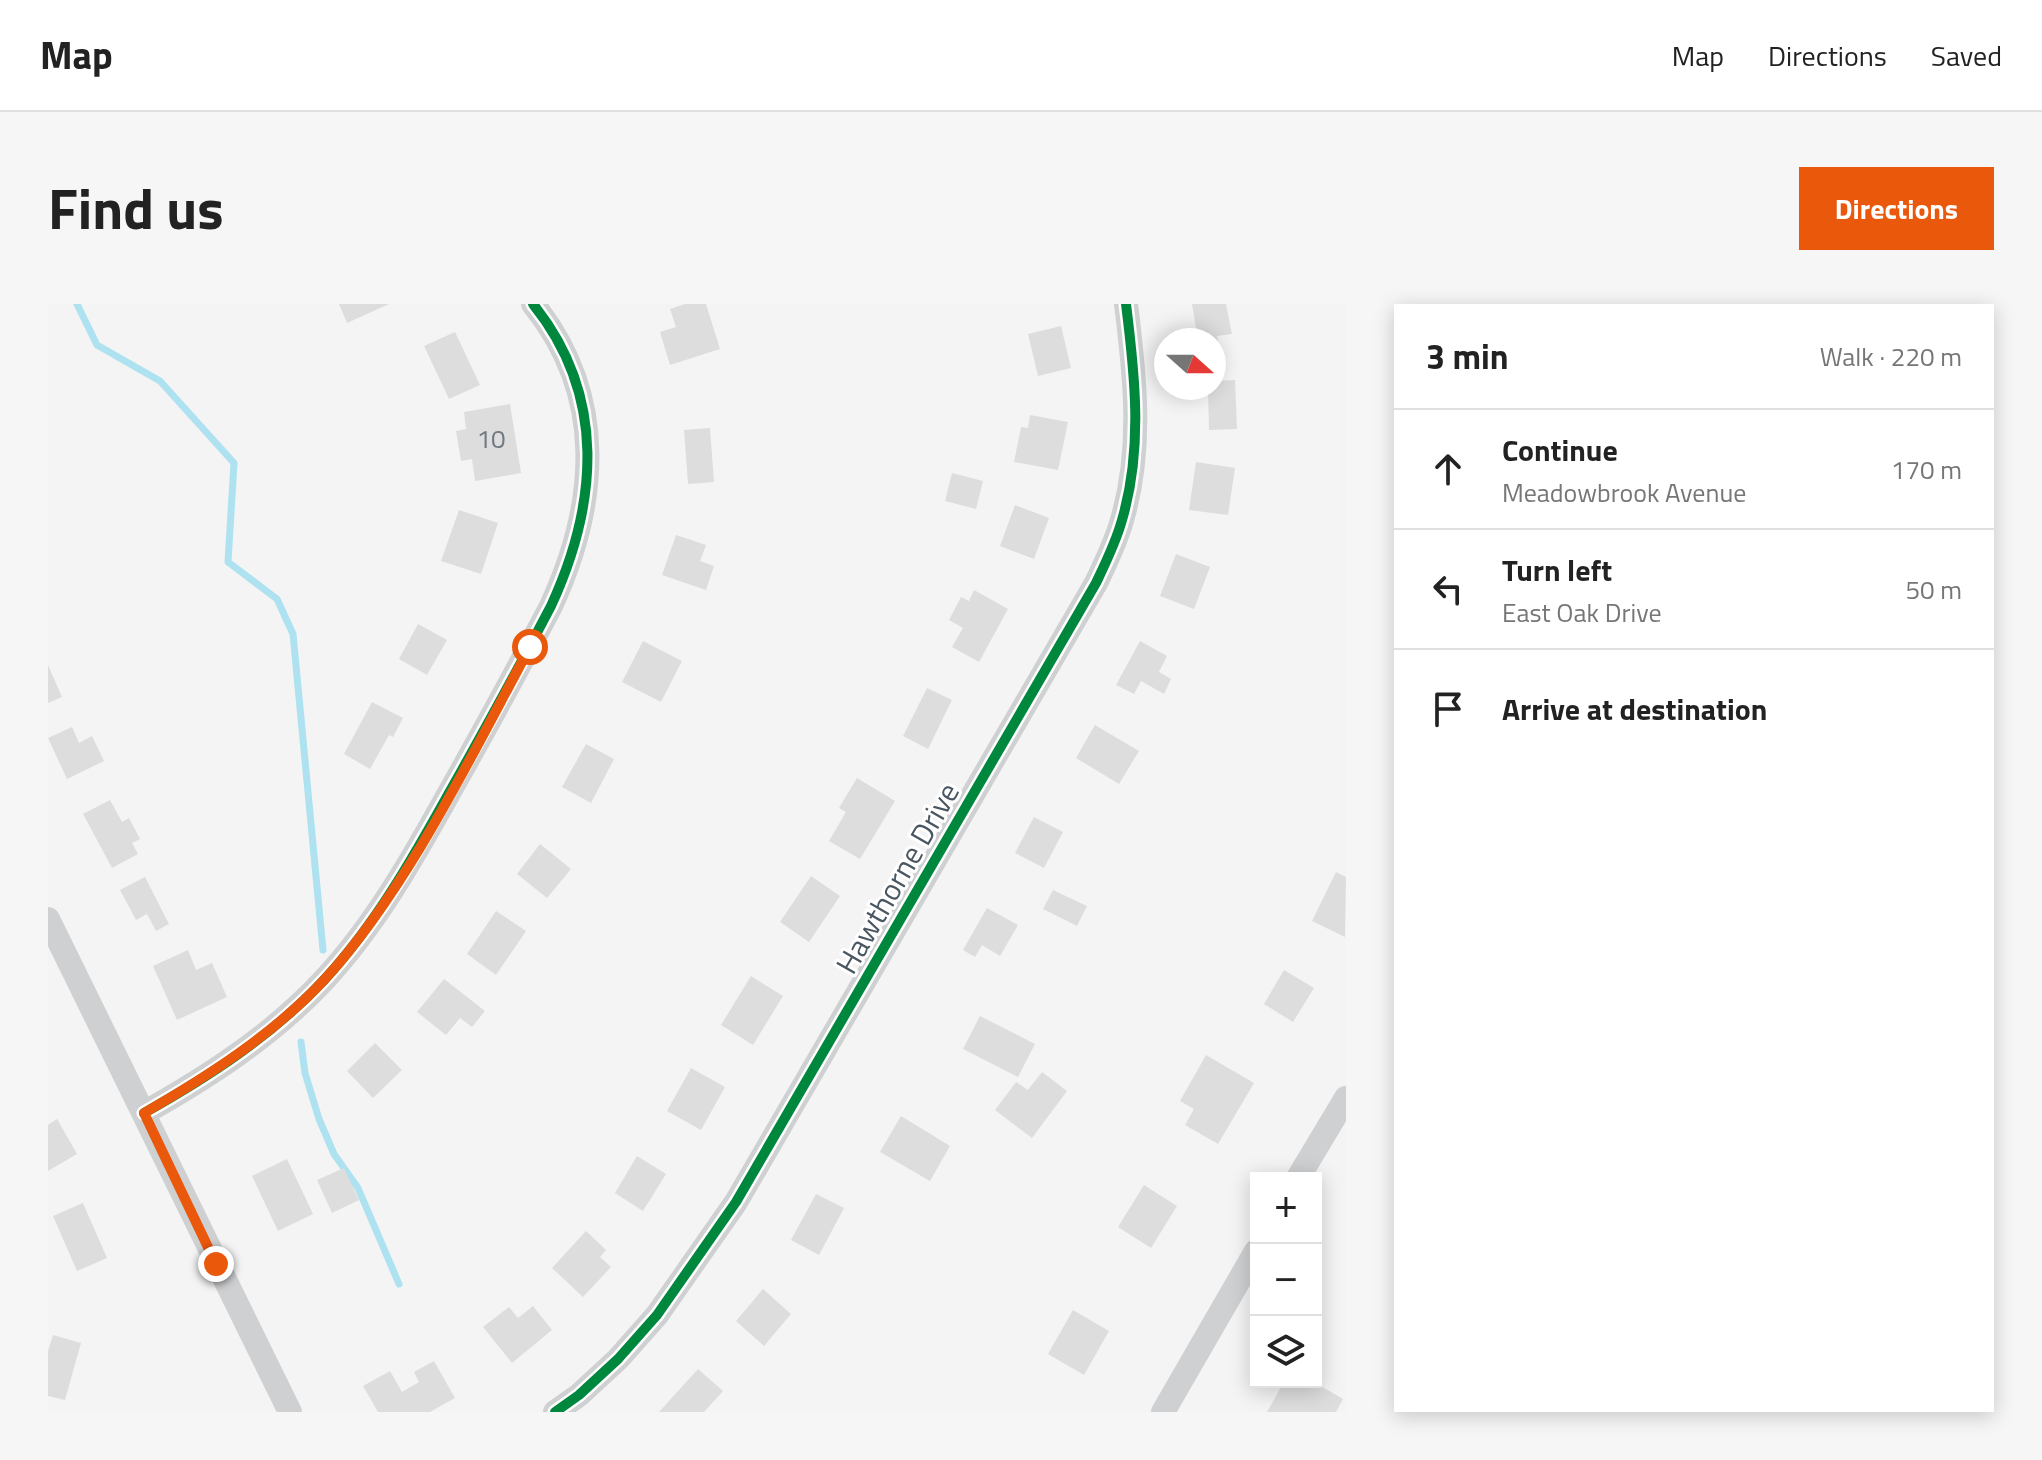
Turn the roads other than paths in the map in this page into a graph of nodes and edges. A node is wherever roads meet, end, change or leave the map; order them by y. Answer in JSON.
{"nodes":[{"id":1,"x":533,"y":304,"type":"edge"},
{"id":2,"x":1126,"y":304,"type":"edge"},
{"id":3,"x":48,"y":919,"type":"edge"},
{"id":4,"x":1346,"y":1098,"type":"edge"},
{"id":5,"x":144,"y":1113,"type":"junction"},
{"id":6,"x":1302,"y":1172,"type":"edge"},
{"id":7,"x":1250,"y":1261,"type":"edge"},
{"id":8,"x":290,"y":1412,"type":"edge"},
{"id":9,"x":555,"y":1412,"type":"edge"},
{"id":10,"x":1163,"y":1412,"type":"edge"}],
"edges":[{"from":1,"to":5,"type":"street"},
{"from":2,"to":9,"type":"street","name":"Hawthorne Drive"},
{"from":3,"to":5,"type":"street"},
{"from":4,"to":6,"type":"street"},
{"from":5,"to":8,"type":"street"},
{"from":7,"to":10,"type":"street"}]}
